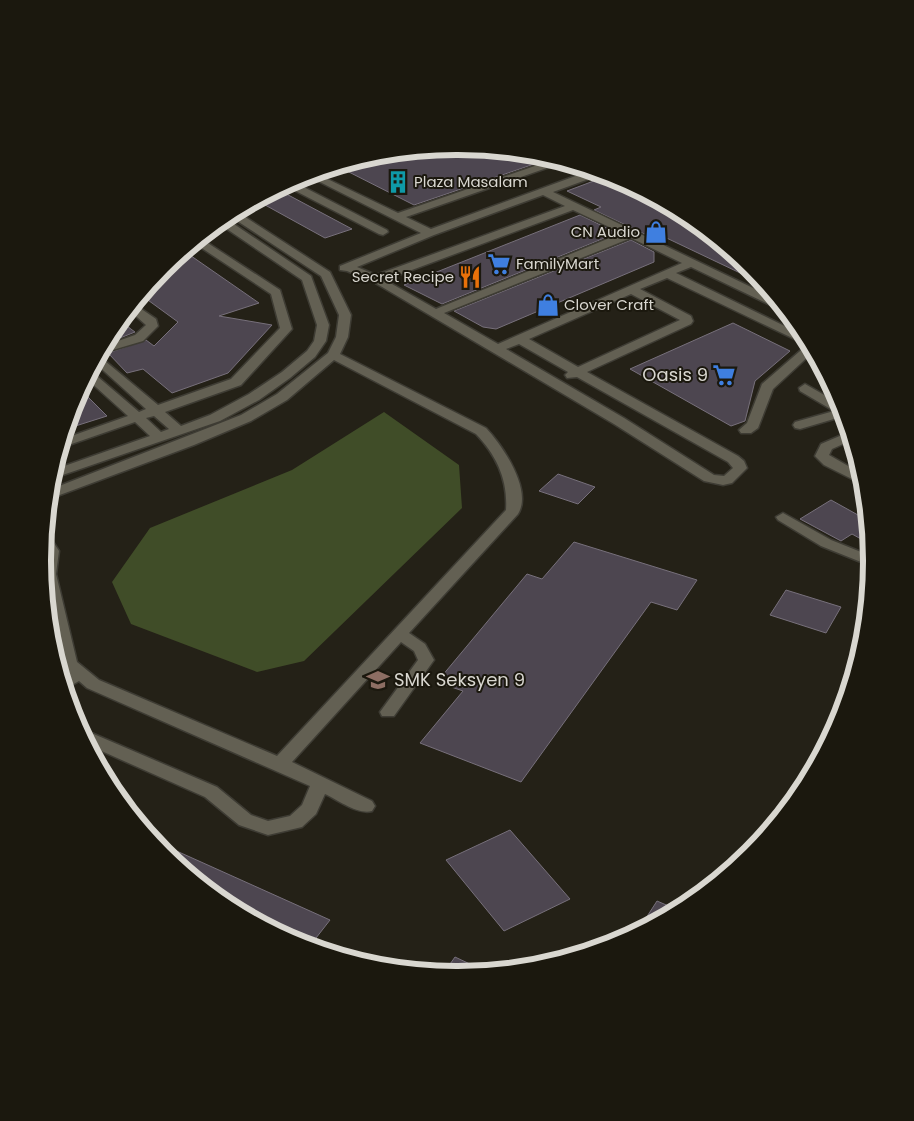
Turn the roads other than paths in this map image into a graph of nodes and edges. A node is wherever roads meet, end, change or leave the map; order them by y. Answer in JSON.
{"nodes":[{"id":1,"x":547,"y":166,"type":"edge"},
{"id":2,"x":586,"y":176,"type":"edge"},
{"id":3,"x":320,"y":179,"type":"edge"},
{"id":4,"x":298,"y":188,"type":"edge"},
{"id":5,"x":337,"y":188,"type":"junction"},
{"id":6,"x":542,"y":191,"type":"junction"},
{"id":7,"x":314,"y":196,"type":"junction"},
{"id":8,"x":574,"y":206,"type":"junction"},
{"id":9,"x":397,"y":217,"type":"junction"},
{"id":10,"x":240,"y":218,"type":"edge"},
{"id":11,"x":229,"y":225,"type":"edge"},
{"id":12,"x":383,"y":232,"type":"dead end"},
{"id":13,"x":430,"y":233,"type":"junction"},
{"id":14,"x":630,"y":234,"type":"junction"},
{"id":15,"x":203,"y":244,"type":"edge"},
{"id":16,"x":690,"y":263,"type":"junction"},
{"id":17,"x":348,"y":266,"type":"junction"},
{"id":18,"x":666,"y":273,"type":"junction"},
{"id":19,"x":326,"y":274,"type":"junction"},
{"id":20,"x":306,"y":278,"type":"junction"},
{"id":21,"x":376,"y":279,"type":"junction"},
{"id":22,"x":631,"y":290,"type":"junction"},
{"id":23,"x":768,"y":300,"type":"edge"},
{"id":24,"x":137,"y":311,"type":"edge"},
{"id":25,"x":435,"y":313,"type":"junction"},
{"id":26,"x":792,"y":332,"type":"edge"},
{"id":27,"x":519,"y":340,"type":"junction"},
{"id":28,"x":113,"y":347,"type":"edge"},
{"id":29,"x":496,"y":349,"type":"junction"},
{"id":30,"x":805,"y":353,"type":"edge"},
{"id":31,"x":333,"y":355,"type":"junction"},
{"id":32,"x":103,"y":364,"type":"edge"},
{"id":33,"x":577,"y":372,"type":"junction"},
{"id":34,"x":94,"y":379,"type":"edge"},
{"id":35,"x":554,"y":383,"type":"junction"},
{"id":36,"x":805,"y":388,"type":"dead end"},
{"id":37,"x":832,"y":404,"type":"edge"},
{"id":38,"x":155,"y":409,"type":"junction"},
{"id":39,"x":835,"y":414,"type":"edge"},
{"id":40,"x":135,"y":417,"type":"junction"},
{"id":41,"x":800,"y":425,"type":"dead end"},
{"id":42,"x":746,"y":430,"type":"dead end"},
{"id":43,"x":179,"y":431,"type":"junction"},
{"id":44,"x":160,"y":438,"type":"junction"},
{"id":45,"x":844,"y":439,"type":"edge"},
{"id":46,"x":70,"y":441,"type":"edge"},
{"id":47,"x":61,"y":472,"type":"edge"},
{"id":48,"x":854,"y":475,"type":"edge"},
{"id":49,"x":57,"y":492,"type":"edge"},
{"id":50,"x":783,"y":517,"type":"dead end"},
{"id":51,"x":863,"y":557,"type":"edge"},
{"id":52,"x":54,"y":605,"type":"edge"},
{"id":53,"x":399,"y":635,"type":"junction"},
{"id":54,"x":79,"y":674,"type":"junction"},
{"id":55,"x":69,"y":680,"type":"edge"},
{"id":56,"x":388,"y":712,"type":"dead end"},
{"id":57,"x":93,"y":740,"type":"edge"},
{"id":58,"x":280,"y":764,"type":"junction"},
{"id":59,"x":320,"y":785,"type":"junction"},
{"id":60,"x":366,"y":806,"type":"dead end"}],
"edges":[{"from":1,"to":9,"type":"street"},
{"from":2,"to":6,"type":"street"},
{"from":3,"to":5,"type":"street"},
{"from":4,"to":7,"type":"street"},
{"from":5,"to":7,"type":"street"},
{"from":5,"to":9,"type":"street"},
{"from":6,"to":8,"type":"street"},
{"from":6,"to":13,"type":"street"},
{"from":7,"to":12,"type":"street"},
{"from":8,"to":14,"type":"street"},
{"from":8,"to":21,"type":"street"},
{"from":9,"to":13,"type":"street"},
{"from":10,"to":19,"type":"street"},
{"from":11,"to":20,"type":"street"},
{"from":13,"to":17,"type":"street"},
{"from":14,"to":16,"type":"street"},
{"from":14,"to":25,"type":"street"},
{"from":15,"to":38,"type":"street"},
{"from":16,"to":18,"type":"street"},
{"from":16,"to":23,"type":"street"},
{"from":17,"to":19,"type":"street"},
{"from":17,"to":21,"type":"street"},
{"from":18,"to":22,"type":"street"},
{"from":18,"to":26,"type":"street"},
{"from":19,"to":20,"type":"street"},
{"from":19,"to":31,"type":"street"},
{"from":20,"to":43,"type":"street"},
{"from":21,"to":25,"type":"street"},
{"from":22,"to":27,"type":"street"},
{"from":22,"to":33,"type":"street"},
{"from":24,"to":28,"type":"street"},
{"from":25,"to":29,"type":"street"},
{"from":27,"to":29,"type":"street"},
{"from":27,"to":33,"type":"street"},
{"from":29,"to":35,"type":"street"},
{"from":30,"to":42,"type":"street"},
{"from":31,"to":49,"type":"street"},
{"from":31,"to":53,"type":"street"},
{"from":32,"to":38,"type":"street"},
{"from":33,"to":35,"type":"street"},
{"from":33,"to":35,"type":"street"},
{"from":34,"to":40,"type":"street"},
{"from":36,"to":37,"type":"street"},
{"from":38,"to":40,"type":"street"},
{"from":38,"to":43,"type":"street"},
{"from":39,"to":41,"type":"street"},
{"from":40,"to":44,"type":"street"},
{"from":40,"to":46,"type":"street"},
{"from":43,"to":44,"type":"street"},
{"from":44,"to":47,"type":"street"},
{"from":45,"to":48,"type":"street"},
{"from":50,"to":51,"type":"street"},
{"from":52,"to":54,"type":"street"},
{"from":53,"to":56,"type":"street"},
{"from":53,"to":58,"type":"street"},
{"from":54,"to":55,"type":"street"},
{"from":54,"to":58,"type":"street"},
{"from":57,"to":59,"type":"street"},
{"from":58,"to":59,"type":"street"},
{"from":59,"to":60,"type":"street"}]}
